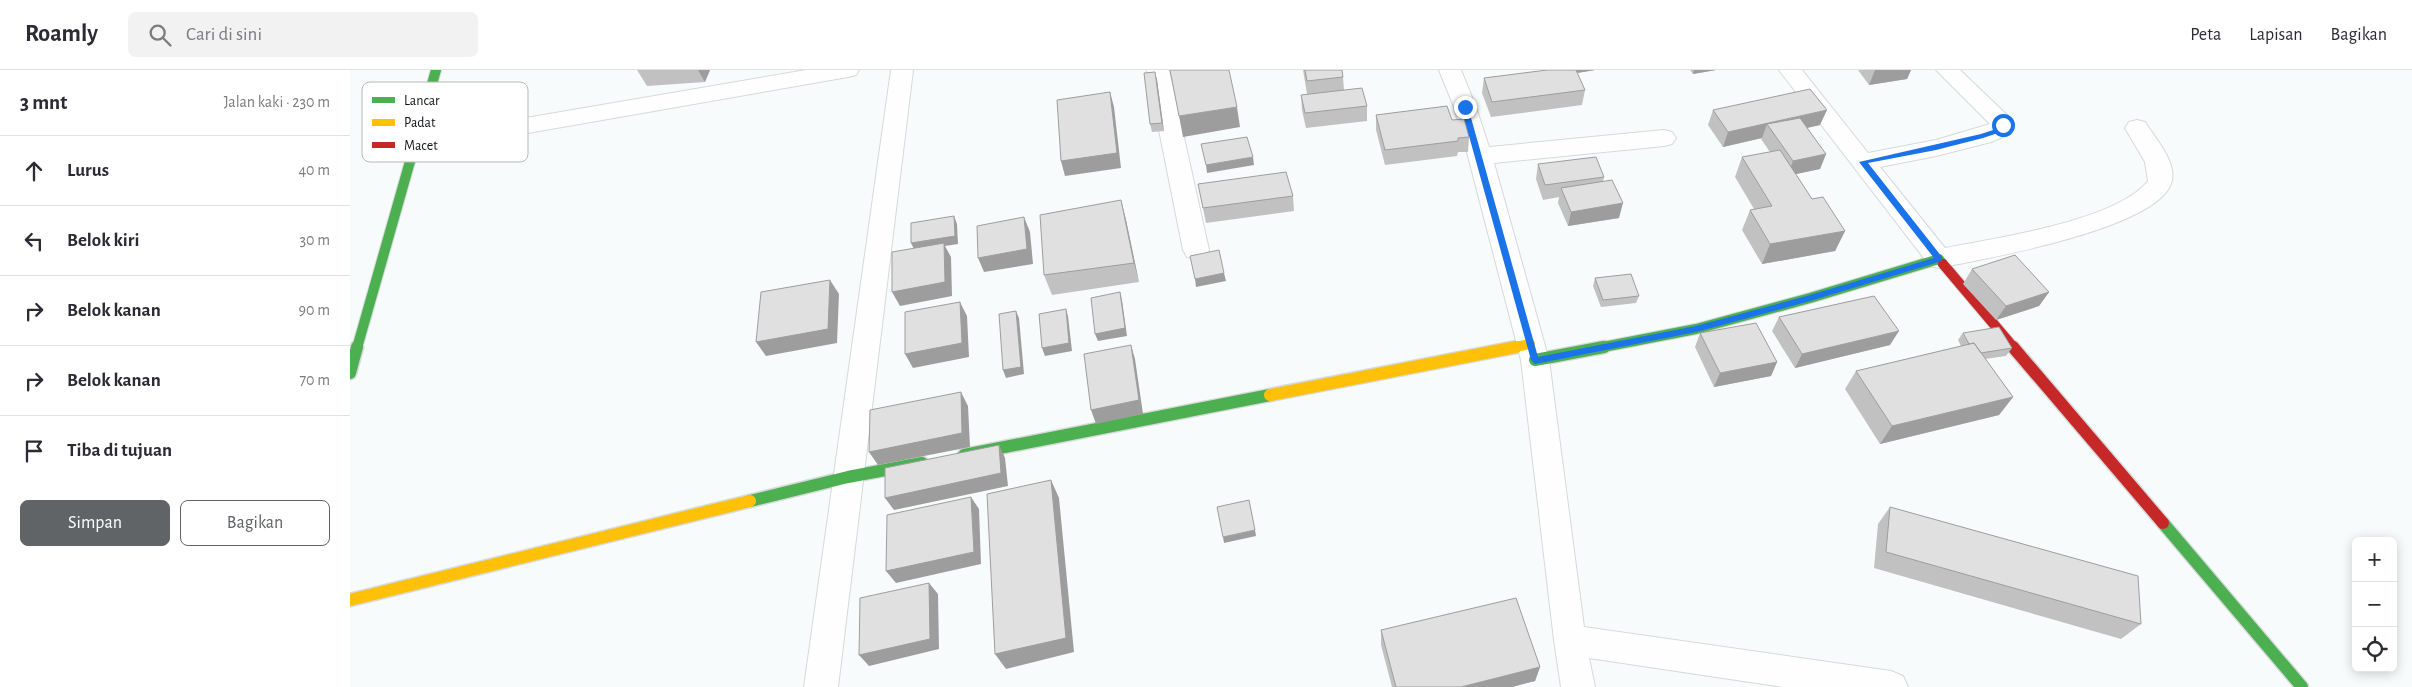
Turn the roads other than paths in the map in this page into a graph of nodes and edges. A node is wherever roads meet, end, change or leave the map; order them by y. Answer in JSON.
{"nodes":[{"id":1,"x":848,"y":70,"type":"edge"},
{"id":2,"x":902,"y":70,"type":"edge"},
{"id":3,"x":1158,"y":70,"type":"edge"},
{"id":4,"x":1450,"y":70,"type":"edge"},
{"id":5,"x":1790,"y":70,"type":"edge"},
{"id":6,"x":1947,"y":70,"type":"edge"},
{"id":7,"x":528,"y":126,"type":"edge"},
{"id":8,"x":2136,"y":128,"type":"dead end"},
{"id":9,"x":1664,"y":138,"type":"dead end"},
{"id":10,"x":1480,"y":156,"type":"junction"},
{"id":11,"x":409,"y":162,"type":"edge"},
{"id":12,"x":1863,"y":162,"type":"junction"},
{"id":13,"x":1196,"y":250,"type":"dead end"},
{"id":14,"x":1939,"y":259,"type":"junction"},
{"id":15,"x":1533,"y":352,"type":"junction"},
{"id":16,"x":350,"y":373,"type":"edge"},
{"id":17,"x":956,"y":456,"type":"edge"},
{"id":18,"x":936,"y":460,"type":"edge"},
{"id":19,"x":848,"y":477,"type":"junction"},
{"id":20,"x":350,"y":600,"type":"edge"},
{"id":21,"x":1570,"y":640,"type":"junction"},
{"id":22,"x":821,"y":687,"type":"edge"},
{"id":23,"x":1578,"y":687,"type":"edge"},
{"id":24,"x":1892,"y":687,"type":"edge"},
{"id":25,"x":2302,"y":687,"type":"edge"}],
"edges":[{"from":1,"to":7,"type":"street"},
{"from":2,"to":19,"type":"street"},
{"from":3,"to":13,"type":"street"},
{"from":4,"to":10,"type":"street"},
{"from":5,"to":12,"type":"street"},
{"from":6,"to":12,"type":"street"},
{"from":8,"to":14,"type":"street"},
{"from":9,"to":10,"type":"street"},
{"from":10,"to":15,"type":"street"},
{"from":11,"to":16,"type":"street"},
{"from":12,"to":14,"type":"street"},
{"from":14,"to":15,"type":"street"},
{"from":14,"to":25,"type":"street"},
{"from":15,"to":17,"type":"street"},
{"from":15,"to":21,"type":"street"},
{"from":18,"to":19,"type":"street"},
{"from":19,"to":20,"type":"street"},
{"from":19,"to":22,"type":"street"},
{"from":21,"to":23,"type":"street"},
{"from":21,"to":24,"type":"street"}]}
